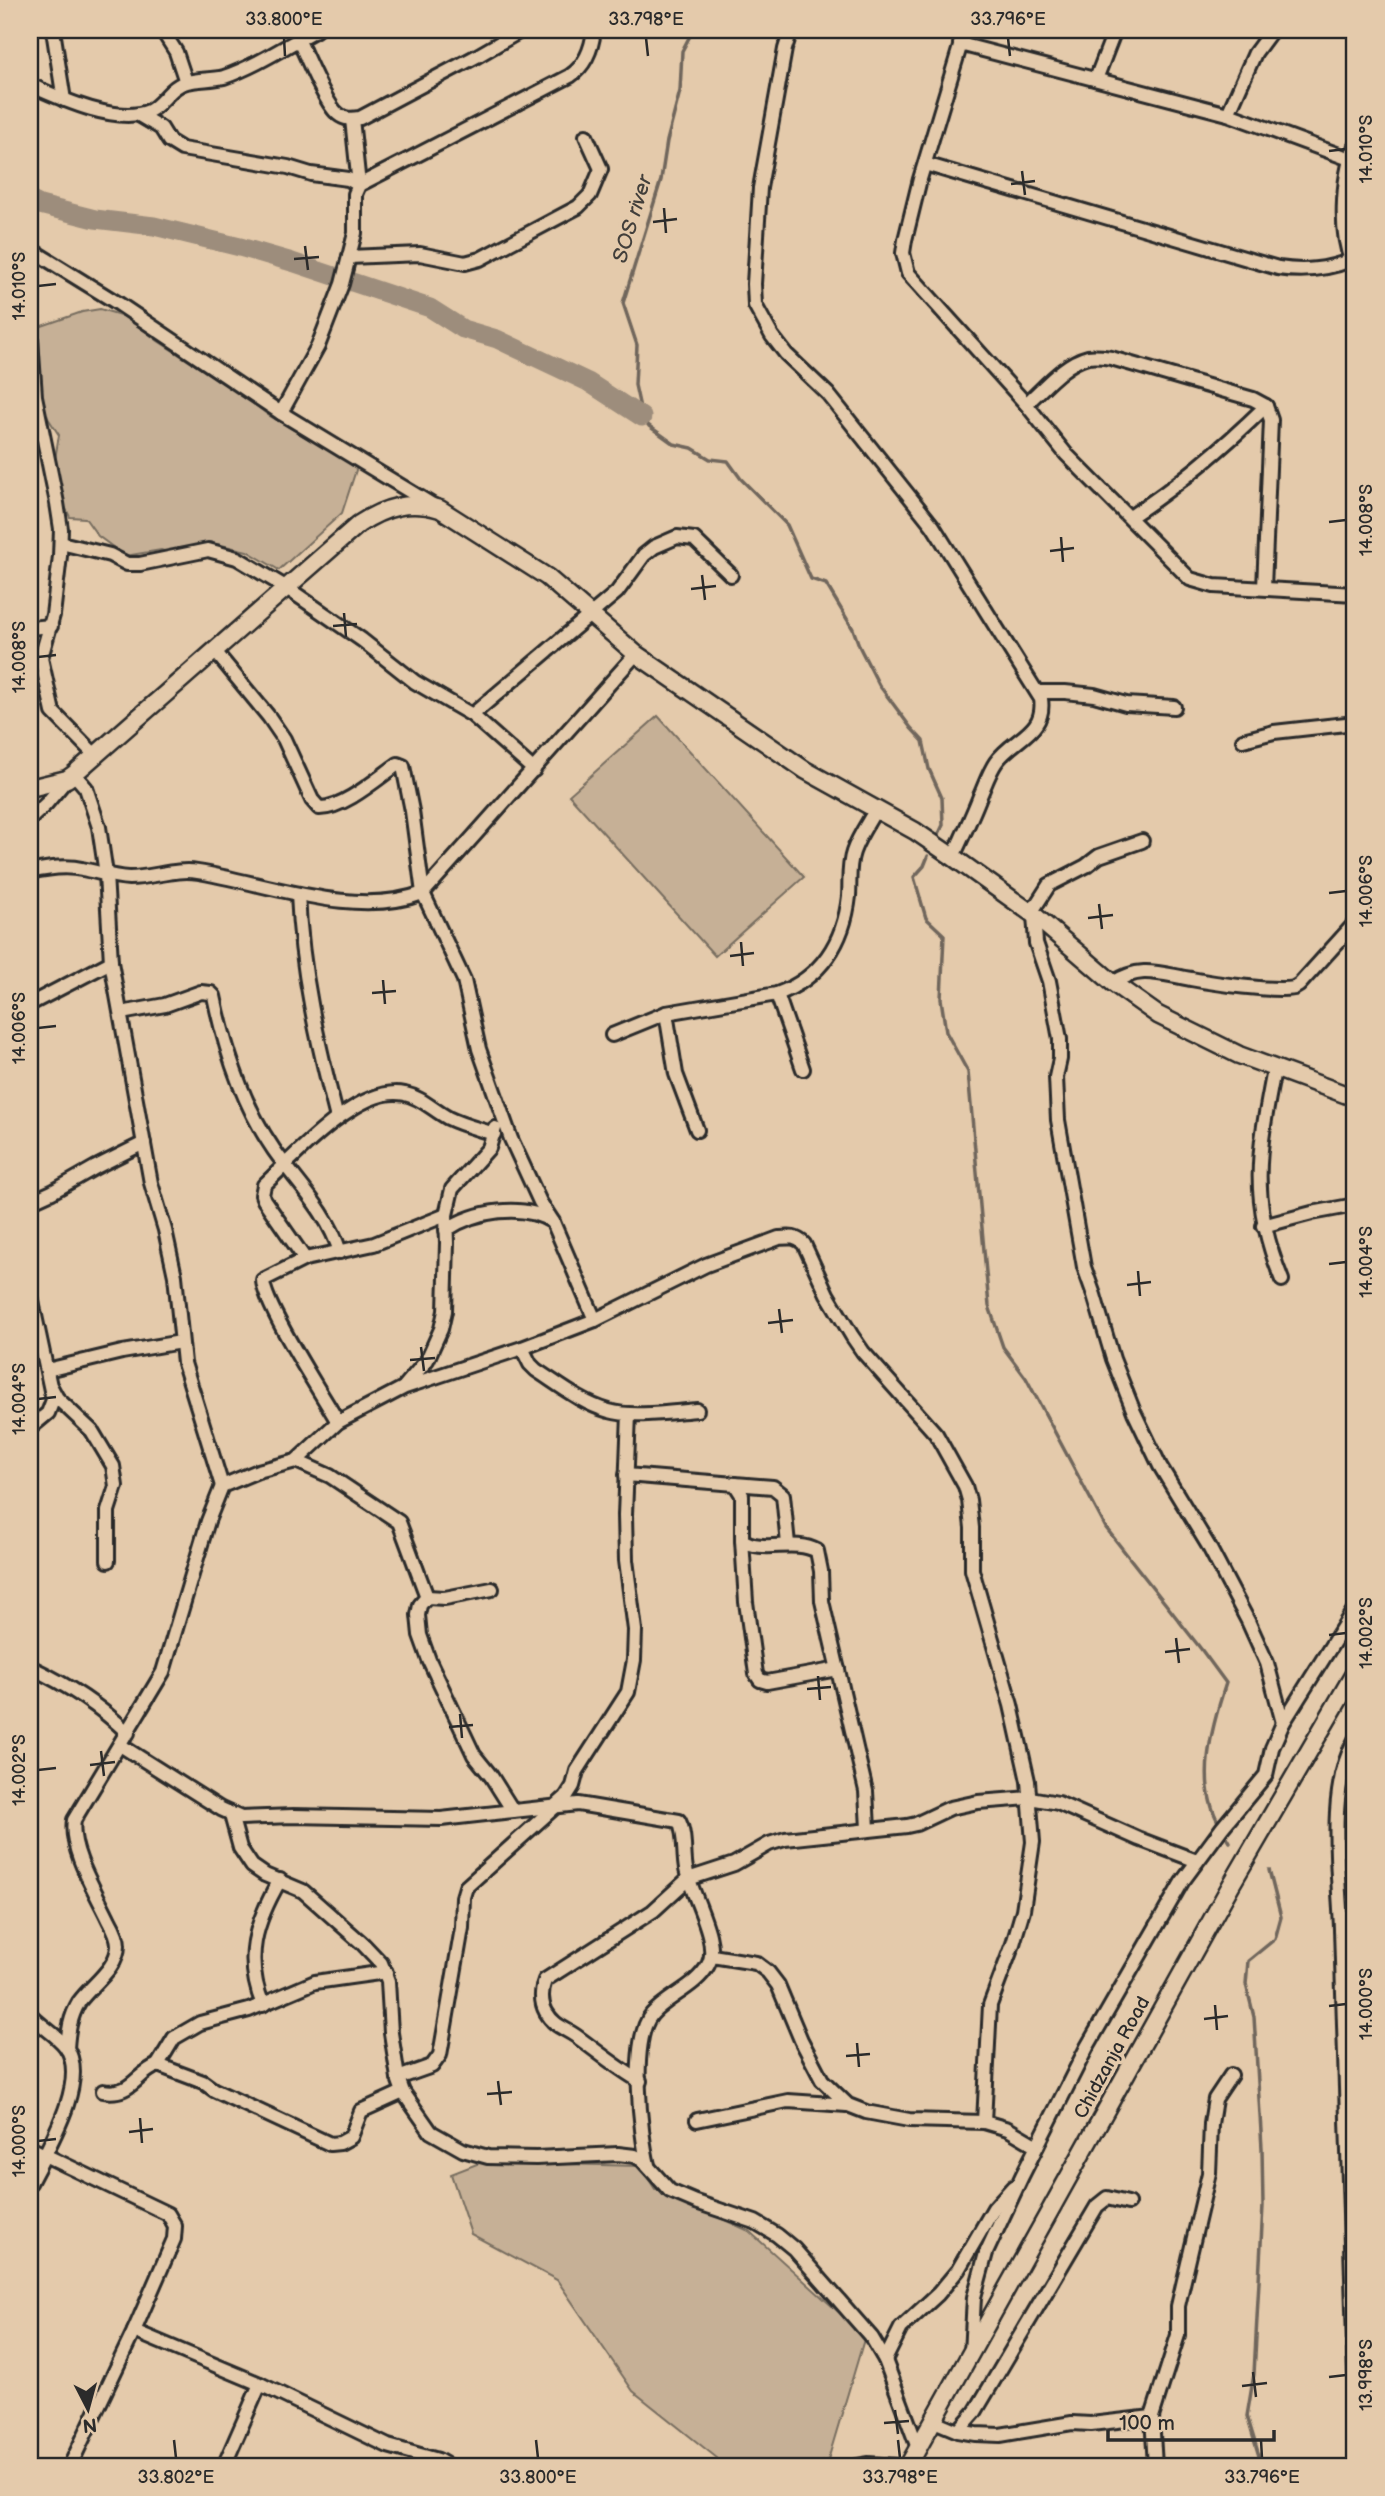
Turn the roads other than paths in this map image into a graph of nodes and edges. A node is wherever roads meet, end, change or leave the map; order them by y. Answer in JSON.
{"nodes":[{"id":1,"x":53,"y":30,"type":"edge"},
{"id":2,"x":162,"y":30,"type":"edge"},
{"id":3,"x":316,"y":30,"type":"edge"},
{"id":4,"x":522,"y":30,"type":"edge"},
{"id":5,"x":594,"y":30,"type":"edge"},
{"id":6,"x":792,"y":30,"type":"edge"},
{"id":7,"x":965,"y":30,"type":"edge"},
{"id":8,"x":1115,"y":30,"type":"edge"},
{"id":9,"x":1272,"y":30,"type":"edge"},
{"id":10,"x":299,"y":39,"type":"junction"},
{"id":11,"x":960,"y":44,"type":"junction"},
{"id":12,"x":1096,"y":79,"type":"junction"},
{"id":13,"x":186,"y":82,"type":"junction"},
{"id":14,"x":30,"y":85,"type":"edge"},
{"id":15,"x":65,"y":100,"type":"junction"},
{"id":16,"x":1228,"y":114,"type":"junction"},
{"id":17,"x":139,"y":115,"type":"junction"},
{"id":18,"x":352,"y":119,"type":"junction"},
{"id":19,"x":586,"y":136,"type":"dead end"},
{"id":20,"x":1355,"y":146,"type":"edge"},
{"id":21,"x":1350,"y":159,"type":"junction"},
{"id":22,"x":925,"y":163,"type":"junction"},
{"id":23,"x":359,"y":185,"type":"junction"},
{"id":24,"x":30,"y":249,"type":"edge"},
{"id":25,"x":349,"y":257,"type":"junction"},
{"id":26,"x":1353,"y":264,"type":"edge"},
{"id":27,"x":30,"y":324,"type":"edge"},
{"id":28,"x":1026,"y":404,"type":"junction"},
{"id":29,"x":1266,"y":406,"type":"junction"},
{"id":30,"x":281,"y":413,"type":"junction"},
{"id":31,"x":440,"y":509,"type":"junction"},
{"id":32,"x":1130,"y":517,"type":"junction"},
{"id":33,"x":61,"y":543,"type":"junction"},
{"id":34,"x":731,"y":575,"type":"dead end"},
{"id":35,"x":287,"y":587,"type":"junction"},
{"id":36,"x":1264,"y":588,"type":"junction"},
{"id":37,"x":1355,"y":594,"type":"edge"},
{"id":38,"x":590,"y":613,"type":"junction"},
{"id":39,"x":51,"y":625,"type":"junction"},
{"id":40,"x":30,"y":628,"type":"edge"},
{"id":41,"x":214,"y":650,"type":"junction"},
{"id":42,"x":636,"y":654,"type":"junction"},
{"id":43,"x":1038,"y":692,"type":"junction"},
{"id":44,"x":1174,"y":707,"type":"dead end"},
{"id":45,"x":472,"y":715,"type":"junction"},
{"id":46,"x":1355,"y":723,"type":"edge"},
{"id":47,"x":1243,"y":740,"type":"dead end"},
{"id":48,"x":95,"y":755,"type":"junction"},
{"id":49,"x":534,"y":770,"type":"junction"},
{"id":50,"x":71,"y":776,"type":"junction"},
{"id":51,"x":30,"y":788,"type":"edge"},
{"id":52,"x":876,"y":809,"type":"junction"},
{"id":53,"x":30,"y":819,"type":"edge"},
{"id":54,"x":1142,"y":841,"type":"dead end"},
{"id":55,"x":953,"y":857,"type":"junction"},
{"id":56,"x":30,"y":872,"type":"edge"},
{"id":57,"x":106,"y":874,"type":"junction"},
{"id":58,"x":423,"y":892,"type":"junction"},
{"id":59,"x":298,"y":894,"type":"junction"},
{"id":60,"x":1032,"y":914,"type":"junction"},
{"id":61,"x":1355,"y":923,"type":"edge"},
{"id":62,"x":111,"y":962,"type":"junction"},
{"id":63,"x":1113,"y":983,"type":"junction"},
{"id":64,"x":777,"y":994,"type":"junction"},
{"id":65,"x":30,"y":1004,"type":"edge"},
{"id":66,"x":121,"y":1013,"type":"junction"},
{"id":67,"x":666,"y":1013,"type":"junction"},
{"id":68,"x":612,"y":1035,"type":"dead end"},
{"id":69,"x":803,"y":1069,"type":"dead end"},
{"id":70,"x":1274,"y":1070,"type":"junction"},
{"id":71,"x":1355,"y":1098,"type":"edge"},
{"id":72,"x":500,"y":1111,"type":"junction"},
{"id":73,"x":337,"y":1118,"type":"junction"},
{"id":74,"x":697,"y":1130,"type":"dead end"},
{"id":75,"x":494,"y":1134,"type":"junction"},
{"id":76,"x":144,"y":1143,"type":"junction"},
{"id":77,"x":285,"y":1165,"type":"junction"},
{"id":78,"x":30,"y":1202,"type":"edge"},
{"id":79,"x":1355,"y":1205,"type":"edge"},
{"id":80,"x":446,"y":1215,"type":"junction"},
{"id":81,"x":553,"y":1222,"type":"junction"},
{"id":82,"x":1263,"y":1226,"type":"junction"},
{"id":83,"x":446,"y":1230,"type":"junction"},
{"id":84,"x":340,"y":1252,"type":"junction"},
{"id":85,"x":305,"y":1259,"type":"junction"},
{"id":86,"x":1282,"y":1280,"type":"dead end"},
{"id":87,"x":30,"y":1292,"type":"edge"},
{"id":88,"x":595,"y":1320,"type":"junction"},
{"id":89,"x":181,"y":1342,"type":"junction"},
{"id":90,"x":522,"y":1348,"type":"junction"},
{"id":91,"x":47,"y":1370,"type":"junction"},
{"id":92,"x":51,"y":1387,"type":"junction"},
{"id":93,"x":405,"y":1387,"type":"junction"},
{"id":94,"x":697,"y":1410,"type":"dead end"},
{"id":95,"x":629,"y":1414,"type":"junction"},
{"id":96,"x":338,"y":1422,"type":"junction"},
{"id":97,"x":30,"y":1428,"type":"edge"},
{"id":98,"x":296,"y":1461,"type":"junction"},
{"id":99,"x":626,"y":1475,"type":"junction"},
{"id":100,"x":734,"y":1484,"type":"junction"},
{"id":101,"x":222,"y":1486,"type":"junction"},
{"id":102,"x":742,"y":1540,"type":"junction"},
{"id":103,"x":788,"y":1544,"type":"junction"},
{"id":104,"x":108,"y":1561,"type":"dead end"},
{"id":105,"x":492,"y":1589,"type":"dead end"},
{"id":106,"x":427,"y":1597,"type":"junction"},
{"id":107,"x":1355,"y":1608,"type":"edge"},
{"id":108,"x":30,"y":1667,"type":"edge"},
{"id":109,"x":838,"y":1669,"type":"junction"},
{"id":110,"x":1355,"y":1672,"type":"edge"},
{"id":111,"x":1283,"y":1723,"type":"junction"},
{"id":112,"x":128,"y":1733,"type":"junction"},
{"id":113,"x":1355,"y":1740,"type":"edge"},
{"id":114,"x":120,"y":1745,"type":"junction"},
{"id":115,"x":1030,"y":1798,"type":"junction"},
{"id":116,"x":557,"y":1806,"type":"junction"},
{"id":117,"x":513,"y":1811,"type":"junction"},
{"id":118,"x":231,"y":1815,"type":"junction"},
{"id":119,"x":868,"y":1829,"type":"junction"},
{"id":120,"x":1198,"y":1861,"type":"junction"},
{"id":121,"x":688,"y":1879,"type":"junction"},
{"id":122,"x":279,"y":1880,"type":"junction"},
{"id":123,"x":1355,"y":1916,"type":"edge"},
{"id":124,"x":1341,"y":1929,"type":"junction"},
{"id":125,"x":712,"y":1956,"type":"junction"},
{"id":126,"x":386,"y":1972,"type":"junction"},
{"id":127,"x":263,"y":2005,"type":"junction"},
{"id":128,"x":32,"y":2018,"type":"edge"},
{"id":129,"x":67,"y":2049,"type":"junction"},
{"id":130,"x":157,"y":2066,"type":"junction"},
{"id":131,"x":1231,"y":2076,"type":"dead end"},
{"id":132,"x":398,"y":2078,"type":"junction"},
{"id":133,"x":640,"y":2081,"type":"junction"},
{"id":134,"x":103,"y":2091,"type":"dead end"},
{"id":135,"x":403,"y":2092,"type":"junction"},
{"id":136,"x":848,"y":2105,"type":"junction"},
{"id":137,"x":697,"y":2120,"type":"dead end"},
{"id":138,"x":984,"y":2122,"type":"junction"},
{"id":139,"x":1037,"y":2146,"type":"junction"},
{"id":140,"x":30,"y":2148,"type":"edge"},
{"id":141,"x":44,"y":2154,"type":"junction"},
{"id":142,"x":648,"y":2165,"type":"junction"},
{"id":143,"x":1022,"y":2176,"type":"junction"},
{"id":144,"x":30,"y":2183,"type":"edge"},
{"id":145,"x":1128,"y":2203,"type":"dead end"},
{"id":146,"x":1353,"y":2205,"type":"edge"},
{"id":147,"x":134,"y":2331,"type":"junction"},
{"id":148,"x":971,"y":2354,"type":"junction"},
{"id":149,"x":885,"y":2360,"type":"junction"},
{"id":150,"x":1355,"y":2373,"type":"edge"},
{"id":151,"x":260,"y":2384,"type":"junction"},
{"id":152,"x":1152,"y":2417,"type":"junction"},
{"id":153,"x":934,"y":2421,"type":"junction"},
{"id":154,"x":958,"y":2431,"type":"junction"},
{"id":155,"x":918,"y":2448,"type":"junction"},
{"id":156,"x":70,"y":2466,"type":"edge"},
{"id":157,"x":224,"y":2466,"type":"edge"},
{"id":158,"x":448,"y":2466,"type":"edge"},
{"id":159,"x":857,"y":2466,"type":"edge"},
{"id":160,"x":898,"y":2466,"type":"edge"},
{"id":161,"x":908,"y":2466,"type":"edge"},
{"id":162,"x":1155,"y":2466,"type":"edge"}],
"edges":[{"from":1,"to":15,"type":"street"},
{"from":2,"to":13,"type":"street"},
{"from":3,"to":10,"type":"street"},
{"from":4,"to":18,"type":"street"},
{"from":5,"to":23,"type":"street"},
{"from":6,"to":43,"type":"street"},
{"from":7,"to":11,"type":"street"},
{"from":8,"to":12,"type":"street"},
{"from":9,"to":16,"type":"street"},
{"from":10,"to":13,"type":"street"},
{"from":10,"to":18,"type":"street"},
{"from":11,"to":12,"type":"street"},
{"from":11,"to":22,"type":"street"},
{"from":12,"to":16,"type":"street"},
{"from":13,"to":17,"type":"street"},
{"from":14,"to":15,"type":"street"},
{"from":15,"to":17,"type":"street"},
{"from":16,"to":21,"type":"street"},
{"from":17,"to":23,"type":"street"},
{"from":18,"to":23,"type":"street"},
{"from":19,"to":25,"type":"street"},
{"from":20,"to":21,"type":"street"},
{"from":21,"to":26,"type":"street"},
{"from":22,"to":26,"type":"street"},
{"from":22,"to":28,"type":"street"},
{"from":23,"to":25,"type":"street"},
{"from":24,"to":30,"type":"street"},
{"from":25,"to":30,"type":"street"},
{"from":27,"to":33,"type":"street"},
{"from":28,"to":29,"type":"street"},
{"from":28,"to":32,"type":"street"},
{"from":29,"to":32,"type":"street"},
{"from":29,"to":36,"type":"street"},
{"from":30,"to":31,"type":"street"},
{"from":31,"to":35,"type":"street"},
{"from":31,"to":38,"type":"street"},
{"from":32,"to":36,"type":"street"},
{"from":33,"to":35,"type":"street"},
{"from":33,"to":39,"type":"street"},
{"from":34,"to":38,"type":"street"},
{"from":35,"to":41,"type":"street"},
{"from":35,"to":45,"type":"street"},
{"from":36,"to":37,"type":"street"},
{"from":38,"to":42,"type":"street"},
{"from":38,"to":45,"type":"street"},
{"from":39,"to":40,"type":"street"},
{"from":39,"to":48,"type":"street"},
{"from":41,"to":48,"type":"street"},
{"from":41,"to":58,"type":"street"},
{"from":42,"to":49,"type":"street"},
{"from":42,"to":52,"type":"street"},
{"from":43,"to":44,"type":"street"},
{"from":43,"to":55,"type":"street"},
{"from":45,"to":49,"type":"street"},
{"from":46,"to":47,"type":"street"},
{"from":48,"to":50,"type":"street"},
{"from":49,"to":58,"type":"street"},
{"from":50,"to":51,"type":"street"},
{"from":50,"to":53,"type":"street"},
{"from":50,"to":57,"type":"street"},
{"from":52,"to":55,"type":"street"},
{"from":52,"to":64,"type":"street"},
{"from":54,"to":60,"type":"street"},
{"from":55,"to":60,"type":"street"},
{"from":56,"to":57,"type":"street"},
{"from":57,"to":59,"type":"street"},
{"from":57,"to":62,"type":"street"},
{"from":58,"to":59,"type":"street"},
{"from":58,"to":72,"type":"street"},
{"from":59,"to":73,"type":"street"},
{"from":60,"to":63,"type":"street"},
{"from":60,"to":111,"type":"street"},
{"from":61,"to":63,"type":"street"},
{"from":62,"to":65,"type":"street"},
{"from":62,"to":66,"type":"street"},
{"from":63,"to":70,"type":"street"},
{"from":64,"to":67,"type":"street"},
{"from":64,"to":69,"type":"street"},
{"from":66,"to":76,"type":"street"},
{"from":66,"to":77,"type":"street"},
{"from":67,"to":68,"type":"street"},
{"from":67,"to":74,"type":"street"},
{"from":70,"to":71,"type":"street"},
{"from":70,"to":82,"type":"street"},
{"from":72,"to":75,"type":"street"},
{"from":72,"to":81,"type":"street"},
{"from":73,"to":75,"type":"street"},
{"from":73,"to":77,"type":"street"},
{"from":75,"to":80,"type":"street"},
{"from":76,"to":78,"type":"street"},
{"from":76,"to":89,"type":"street"},
{"from":77,"to":84,"type":"street"},
{"from":77,"to":85,"type":"street"},
{"from":79,"to":82,"type":"street"},
{"from":80,"to":83,"type":"street"},
{"from":80,"to":84,"type":"street"},
{"from":81,"to":83,"type":"street"},
{"from":81,"to":88,"type":"street"},
{"from":82,"to":86,"type":"street"},
{"from":83,"to":93,"type":"street"},
{"from":84,"to":85,"type":"street"},
{"from":85,"to":96,"type":"street"},
{"from":87,"to":91,"type":"street"},
{"from":88,"to":90,"type":"street"},
{"from":88,"to":115,"type":"street"},
{"from":89,"to":91,"type":"street"},
{"from":89,"to":101,"type":"street"},
{"from":90,"to":93,"type":"street"},
{"from":90,"to":95,"type":"street"},
{"from":91,"to":92,"type":"street"},
{"from":92,"to":97,"type":"street"},
{"from":92,"to":104,"type":"street"},
{"from":93,"to":96,"type":"street"},
{"from":94,"to":95,"type":"street"},
{"from":95,"to":99,"type":"street"},
{"from":96,"to":98,"type":"street"},
{"from":98,"to":101,"type":"street"},
{"from":98,"to":106,"type":"street"},
{"from":99,"to":100,"type":"street"},
{"from":99,"to":116,"type":"street"},
{"from":100,"to":102,"type":"street"},
{"from":100,"to":103,"type":"street"},
{"from":101,"to":112,"type":"street"},
{"from":102,"to":103,"type":"street"},
{"from":102,"to":109,"type":"street"},
{"from":103,"to":109,"type":"street"},
{"from":105,"to":106,"type":"street"},
{"from":106,"to":117,"type":"street"},
{"from":107,"to":111,"type":"street"},
{"from":108,"to":112,"type":"street"},
{"from":109,"to":119,"type":"street"},
{"from":110,"to":148,"type":"street","name":"Chidzanja Road"},
{"from":111,"to":120,"type":"street"},
{"from":112,"to":114,"type":"street"},
{"from":113,"to":124,"type":"street"},
{"from":114,"to":118,"type":"street"},
{"from":114,"to":129,"type":"street"},
{"from":115,"to":119,"type":"street"},
{"from":115,"to":120,"type":"street"},
{"from":115,"to":138,"type":"street"},
{"from":116,"to":117,"type":"street"},
{"from":116,"to":121,"type":"street"},
{"from":116,"to":132,"type":"street"},
{"from":117,"to":118,"type":"street"},
{"from":118,"to":122,"type":"street"},
{"from":119,"to":121,"type":"street"},
{"from":120,"to":139,"type":"street"},
{"from":121,"to":125,"type":"street"},
{"from":121,"to":133,"type":"street"},
{"from":122,"to":126,"type":"street"},
{"from":122,"to":127,"type":"street"},
{"from":123,"to":124,"type":"street"},
{"from":124,"to":146,"type":"street"},
{"from":125,"to":133,"type":"street"},
{"from":125,"to":136,"type":"street"},
{"from":126,"to":127,"type":"street"},
{"from":126,"to":132,"type":"street"},
{"from":127,"to":130,"type":"street"},
{"from":128,"to":129,"type":"street"},
{"from":129,"to":141,"type":"street"},
{"from":130,"to":134,"type":"street"},
{"from":130,"to":135,"type":"street"},
{"from":131,"to":152,"type":"street"},
{"from":132,"to":135,"type":"street"},
{"from":133,"to":142,"type":"street"},
{"from":135,"to":142,"type":"street"},
{"from":136,"to":137,"type":"street"},
{"from":136,"to":138,"type":"street"},
{"from":138,"to":139,"type":"street"},
{"from":139,"to":143,"type":"street"},
{"from":140,"to":141,"type":"street"},
{"from":141,"to":144,"type":"street"},
{"from":141,"to":147,"type":"street"},
{"from":142,"to":149,"type":"street"},
{"from":143,"to":148,"type":"street"},
{"from":143,"to":149,"type":"street"},
{"from":145,"to":154,"type":"street"},
{"from":146,"to":150,"type":"street"},
{"from":147,"to":151,"type":"street"},
{"from":147,"to":156,"type":"street"},
{"from":148,"to":153,"type":"street","name":"Chidzanja Road"},
{"from":149,"to":155,"type":"street"},
{"from":151,"to":157,"type":"street"},
{"from":151,"to":158,"type":"street"},
{"from":152,"to":154,"type":"street"},
{"from":152,"to":162,"type":"street"},
{"from":153,"to":154,"type":"street"},
{"from":153,"to":155,"type":"street","name":"Chidzanja Road"},
{"from":155,"to":161,"type":"street","name":"Chidzanja Road"},
{"from":159,"to":160,"type":"street"}]}
